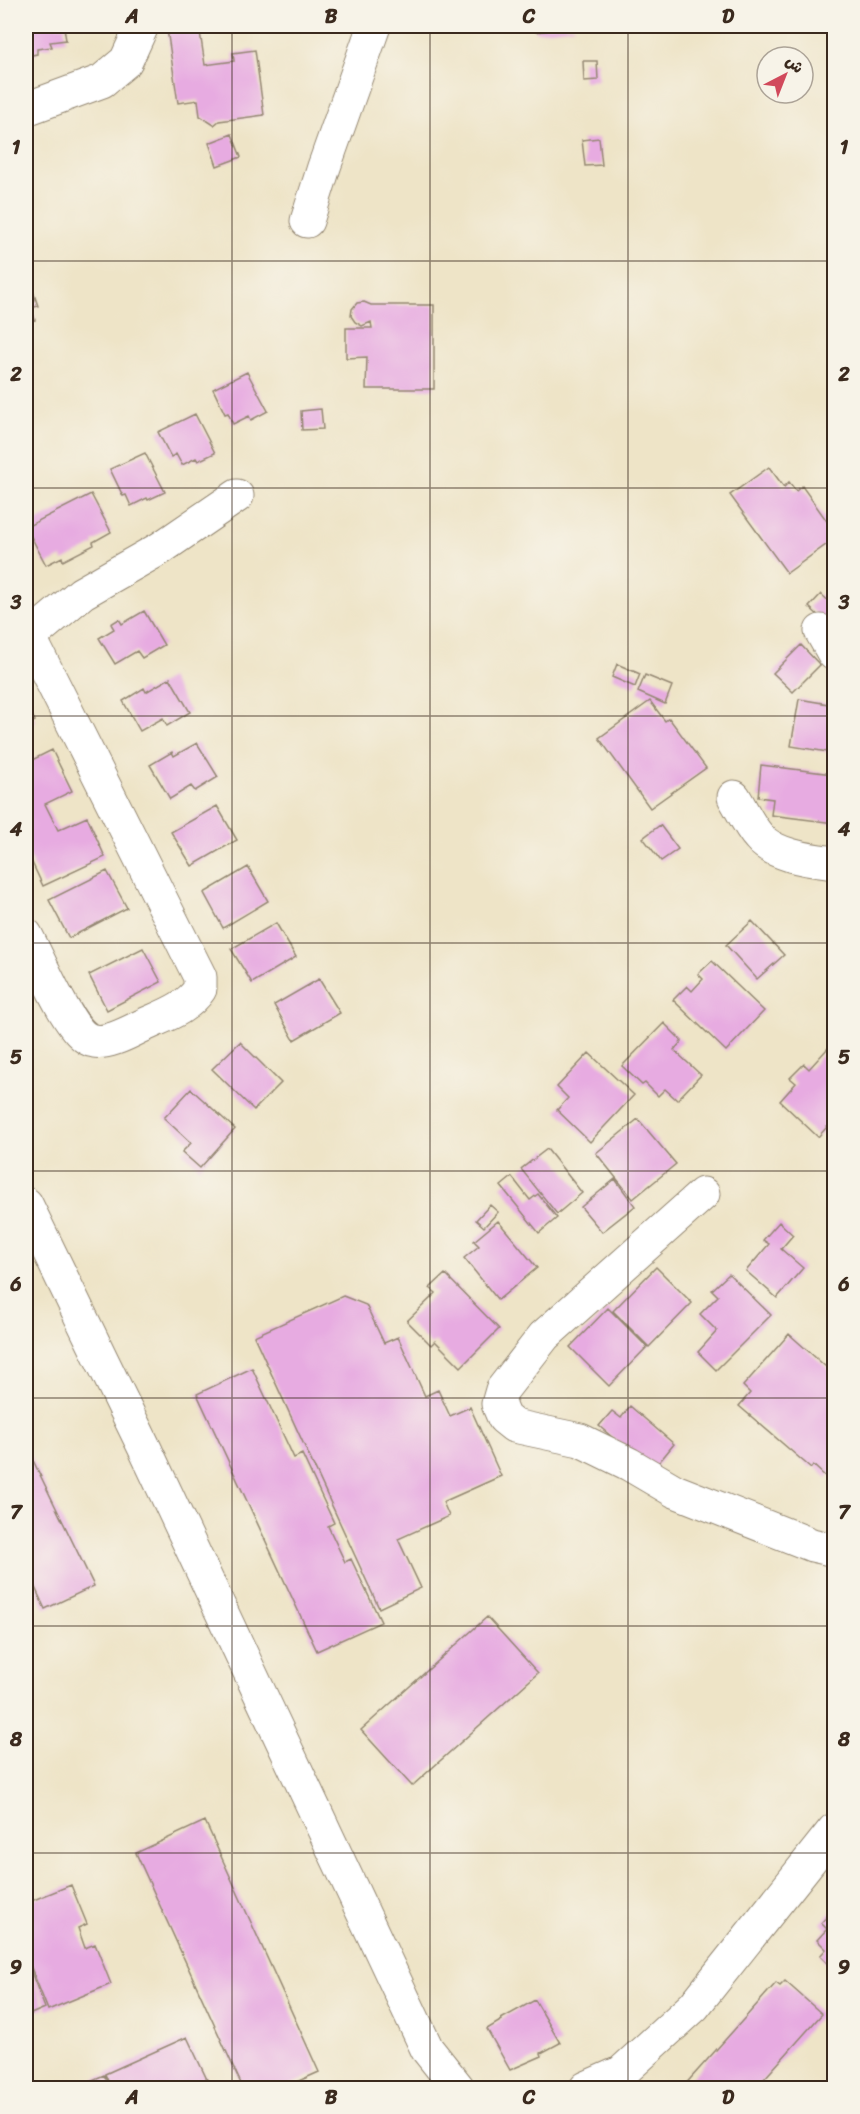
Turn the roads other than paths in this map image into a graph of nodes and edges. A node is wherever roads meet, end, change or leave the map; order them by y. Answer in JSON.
{"nodes":[{"id":1,"x":142,"y":26,"type":"edge"},
{"id":2,"x":374,"y":26,"type":"edge"},
{"id":3,"x":26,"y":109,"type":"edge"},
{"id":4,"x":307,"y":221,"type":"dead end"},
{"id":5,"x":237,"y":496,"type":"dead end"},
{"id":6,"x":28,"y":639,"type":"edge"},
{"id":7,"x":734,"y":797,"type":"dead end"},
{"id":8,"x":834,"y":863,"type":"edge"},
{"id":9,"x":26,"y":935,"type":"edge"},
{"id":10,"x":703,"y":1194,"type":"dead end"},
{"id":11,"x":26,"y":1204,"type":"edge"},
{"id":12,"x":834,"y":1550,"type":"edge"},
{"id":13,"x":834,"y":1830,"type":"edge"},
{"id":14,"x":427,"y":2049,"type":"junction"},
{"id":15,"x":432,"y":2088,"type":"edge"},
{"id":16,"x":458,"y":2088,"type":"edge"},
{"id":17,"x":586,"y":2088,"type":"edge"}],
"edges":[{"from":1,"to":3,"type":"street"},
{"from":2,"to":4,"type":"street"},
{"from":5,"to":6,"type":"street"},
{"from":6,"to":9,"type":"street"},
{"from":7,"to":8,"type":"street"},
{"from":10,"to":12,"type":"street"},
{"from":11,"to":14,"type":"street"},
{"from":13,"to":17,"type":"street"},
{"from":14,"to":15,"type":"street"},
{"from":14,"to":16,"type":"street"}]}
